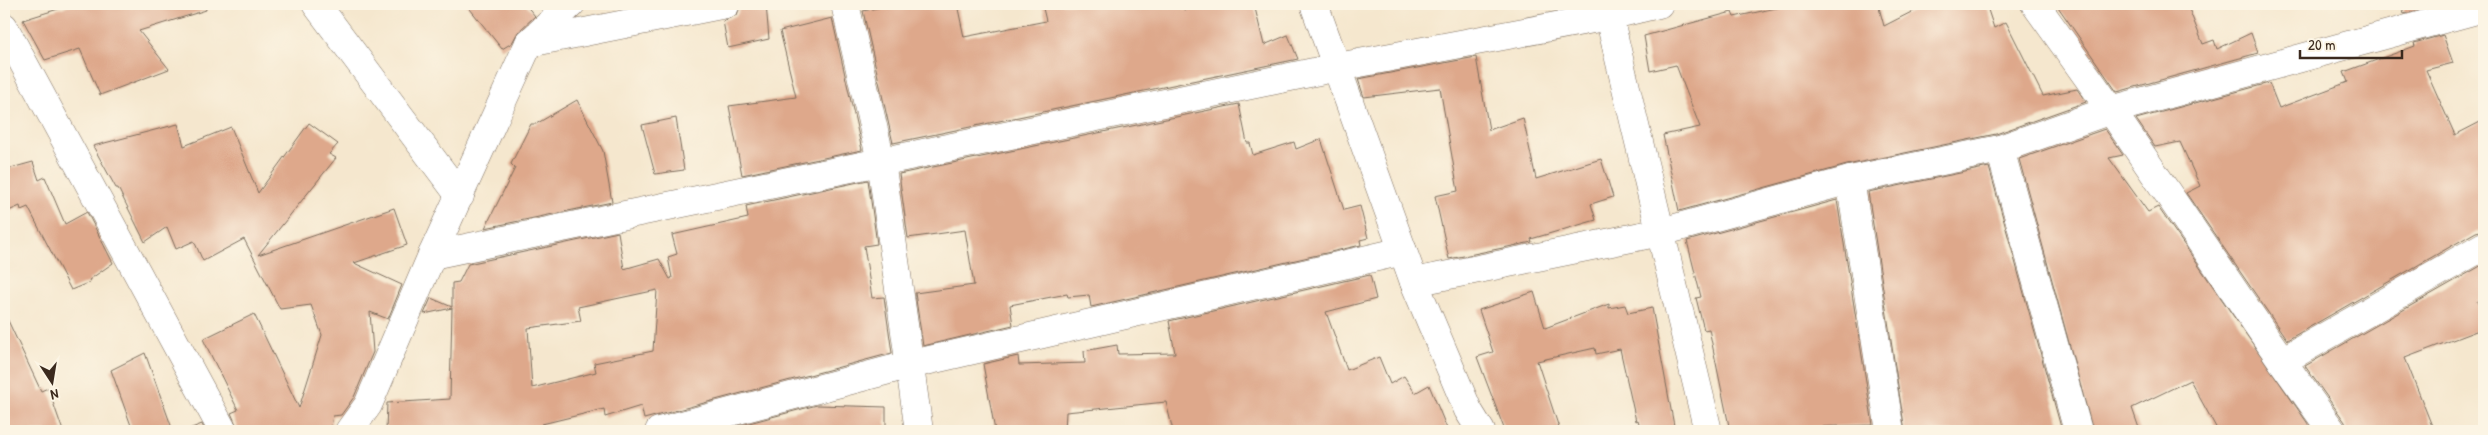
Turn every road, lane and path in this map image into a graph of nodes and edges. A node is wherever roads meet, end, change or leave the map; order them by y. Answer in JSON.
{"nodes":[{"id":1,"x":316,"y":4,"type":"edge"},
{"id":2,"x":571,"y":4,"type":"edge"},
{"id":3,"x":726,"y":4,"type":"edge"},
{"id":4,"x":845,"y":4,"type":"edge"},
{"id":5,"x":1314,"y":4,"type":"edge"},
{"id":6,"x":1659,"y":4,"type":"edge"},
{"id":7,"x":2035,"y":4,"type":"edge"},
{"id":8,"x":2484,"y":8,"type":"edge"},
{"id":9,"x":1608,"y":10,"type":"edge"},
{"id":10,"x":4,"y":27,"type":"edge"},
{"id":11,"x":529,"y":43,"type":"junction"},
{"id":12,"x":1338,"y":68,"type":"junction"},
{"id":13,"x":2111,"y":110,"type":"junction"},
{"id":14,"x":2000,"y":149,"type":"junction"},
{"id":15,"x":881,"y":161,"type":"junction"},
{"id":16,"x":1850,"y":180,"type":"junction"},
{"id":17,"x":460,"y":196,"type":"junction"},
{"id":18,"x":1661,"y":232,"type":"junction"},
{"id":19,"x":2484,"y":246,"type":"edge"},
{"id":20,"x":1403,"y":251,"type":"junction"},
{"id":21,"x":432,"y":255,"type":"junction"},
{"id":22,"x":1414,"y":282,"type":"junction"},
{"id":23,"x":2282,"y":361,"type":"junction"},
{"id":24,"x":908,"y":365,"type":"junction"},
{"id":25,"x":223,"y":431,"type":"edge"},
{"id":26,"x":350,"y":431,"type":"edge"},
{"id":27,"x":659,"y":431,"type":"edge"},
{"id":28,"x":919,"y":431,"type":"edge"},
{"id":29,"x":1481,"y":431,"type":"edge"},
{"id":30,"x":1708,"y":431,"type":"edge"},
{"id":31,"x":1890,"y":431,"type":"edge"},
{"id":32,"x":2078,"y":431,"type":"edge"},
{"id":33,"x":2332,"y":431,"type":"edge"}],
"edges":[{"from":1,"to":17,"type":"street"},
{"from":2,"to":11,"type":"street"},
{"from":3,"to":11,"type":"street"},
{"from":4,"to":15,"type":"street"},
{"from":5,"to":12,"type":"street"},
{"from":6,"to":9,"type":"street"},
{"from":7,"to":13,"type":"street"},
{"from":8,"to":13,"type":"street"},
{"from":9,"to":12,"type":"street"},
{"from":9,"to":18,"type":"street"},
{"from":10,"to":25,"type":"street"},
{"from":11,"to":17,"type":"street"},
{"from":12,"to":15,"type":"street"},
{"from":12,"to":20,"type":"street"},
{"from":13,"to":14,"type":"street"},
{"from":13,"to":23,"type":"street"},
{"from":14,"to":16,"type":"street"},
{"from":14,"to":32,"type":"street"},
{"from":15,"to":21,"type":"street"},
{"from":15,"to":24,"type":"street"},
{"from":16,"to":18,"type":"street"},
{"from":16,"to":31,"type":"street"},
{"from":17,"to":21,"type":"street"},
{"from":18,"to":22,"type":"street"},
{"from":18,"to":30,"type":"street"},
{"from":19,"to":23,"type":"street"},
{"from":20,"to":22,"type":"street"},
{"from":20,"to":24,"type":"street"},
{"from":21,"to":26,"type":"street"},
{"from":22,"to":29,"type":"street"},
{"from":23,"to":33,"type":"street"},
{"from":24,"to":27,"type":"street"},
{"from":24,"to":28,"type":"street"}]}
